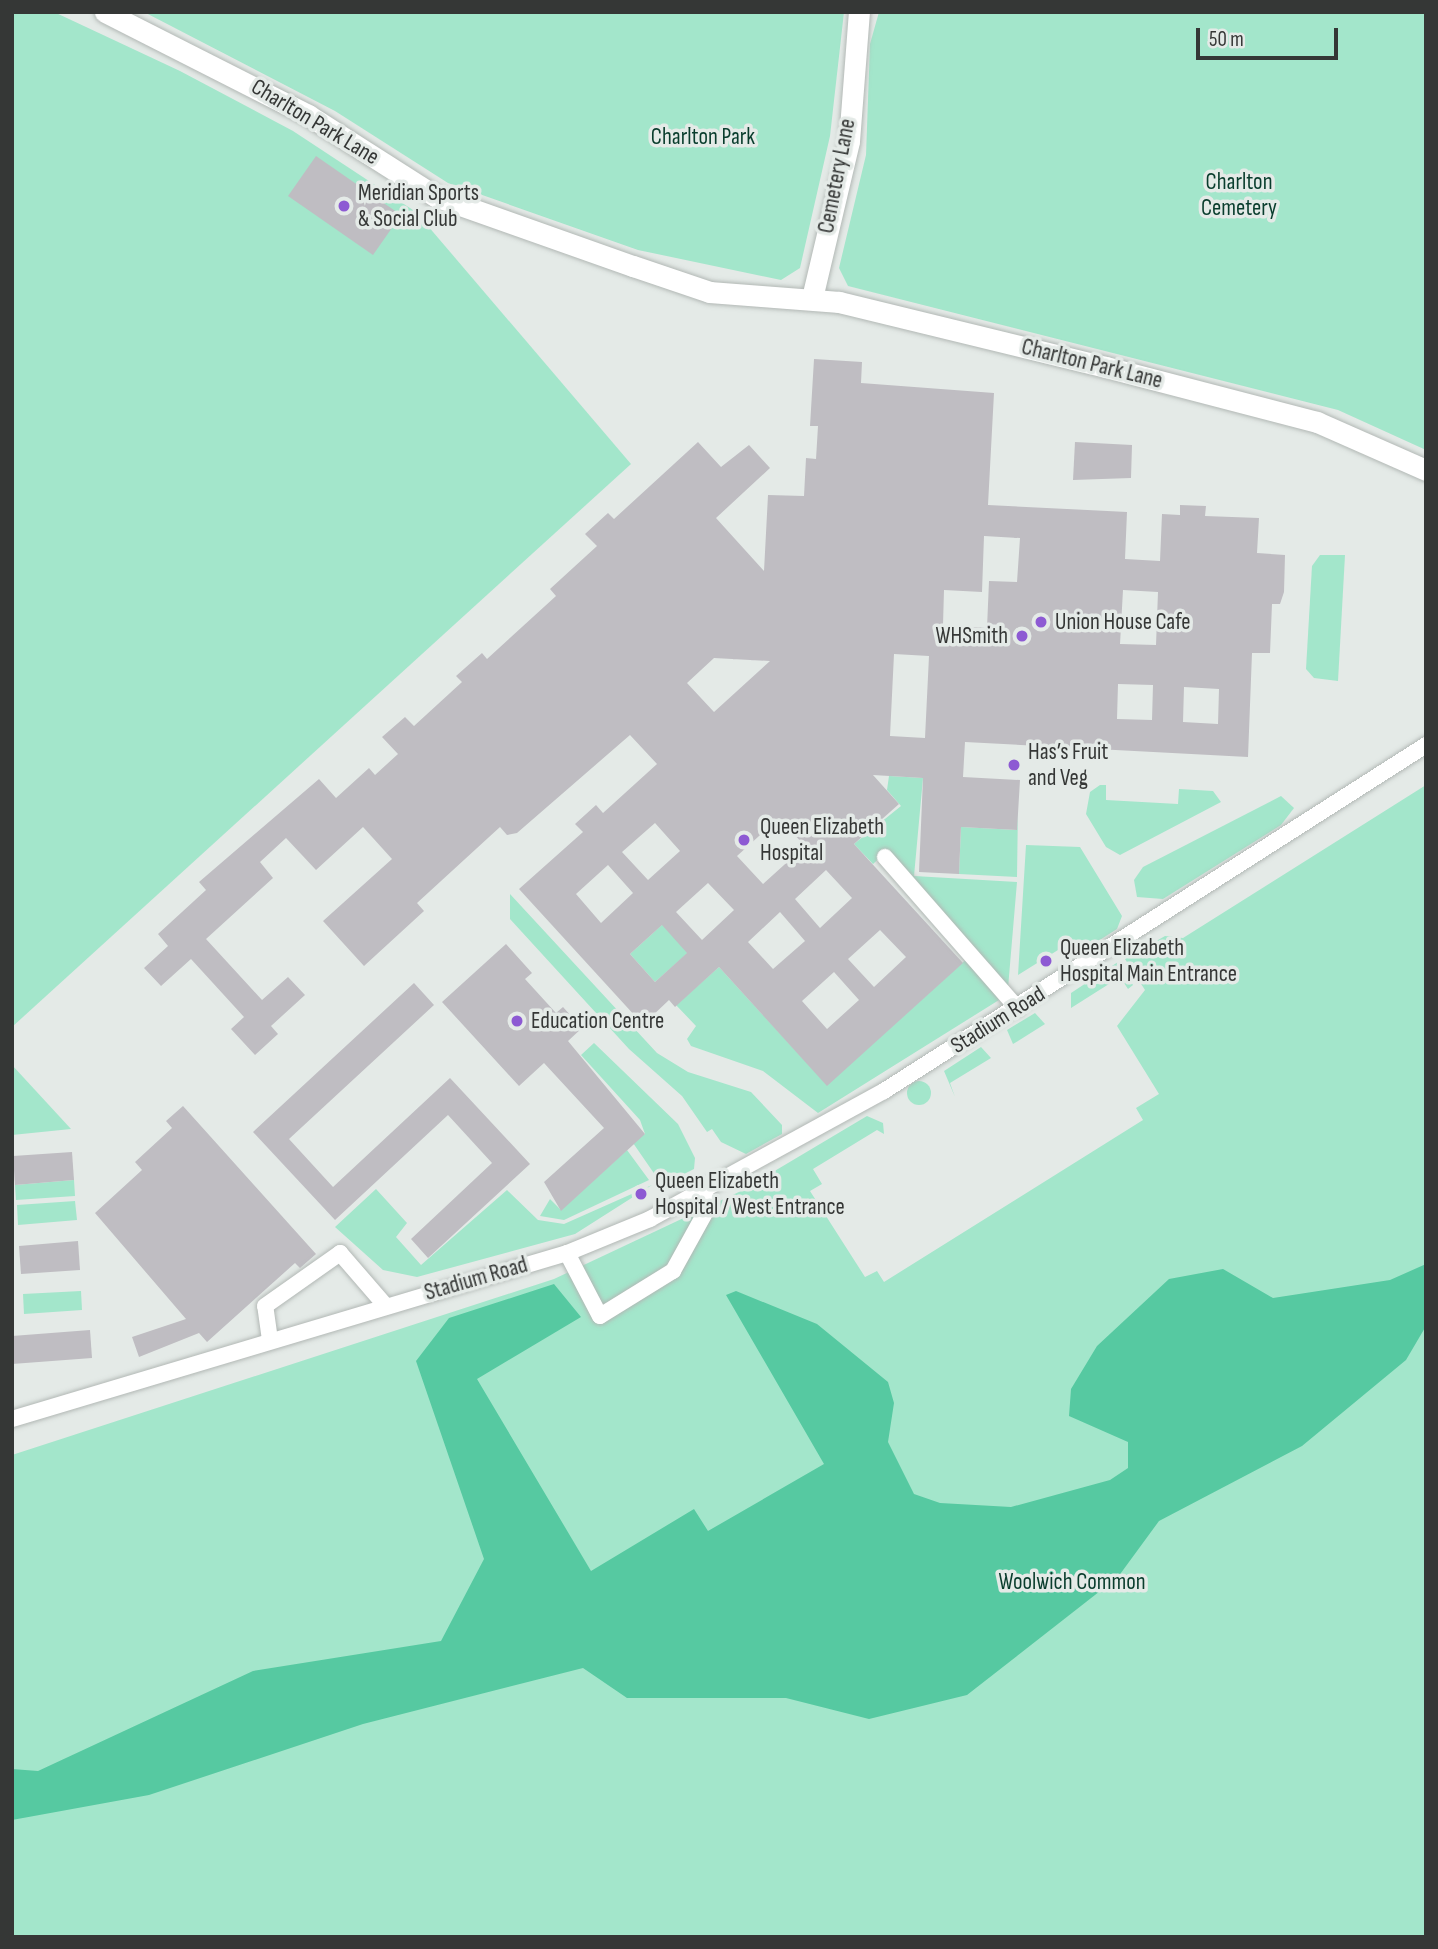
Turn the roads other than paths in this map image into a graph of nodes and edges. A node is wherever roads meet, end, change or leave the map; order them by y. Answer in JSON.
{"nodes":[{"id":1,"x":105,"y":12,"type":"edge"},
{"id":2,"x":859,"y":12,"type":"edge"},
{"id":3,"x":812,"y":298,"type":"junction"},
{"id":4,"x":1426,"y":470,"type":"edge"},
{"id":5,"x":1426,"y":745,"type":"edge"},
{"id":6,"x":884,"y":857,"type":"dead end"},
{"id":7,"x":1017,"y":1008,"type":"junction"},
{"id":8,"x":704,"y":1193,"type":"junction"},
{"id":9,"x":568,"y":1253,"type":"junction"},
{"id":10,"x":385,"y":1305,"type":"junction"},
{"id":11,"x":270,"y":1340,"type":"junction"},
{"id":12,"x":12,"y":1419,"type":"edge"}],
"edges":[{"from":1,"to":3,"type":"street","name":"Charlton Park Lane"},
{"from":2,"to":3,"type":"street","name":"Cemetery Lane"},
{"from":3,"to":4,"type":"street","name":"Charlton Park Lane"},
{"from":5,"to":7,"type":"street","name":"Stadium Road"},
{"from":6,"to":7,"type":"street"},
{"from":7,"to":8,"type":"street","name":"Stadium Road"},
{"from":8,"to":9,"type":"street","name":"Stadium Road"},
{"from":8,"to":9,"type":"street"},
{"from":9,"to":10,"type":"street","name":"Stadium Road"},
{"from":10,"to":11,"type":"street","name":"Stadium Road"},
{"from":10,"to":11,"type":"street"},
{"from":11,"to":12,"type":"street","name":"Stadium Road"}]}
